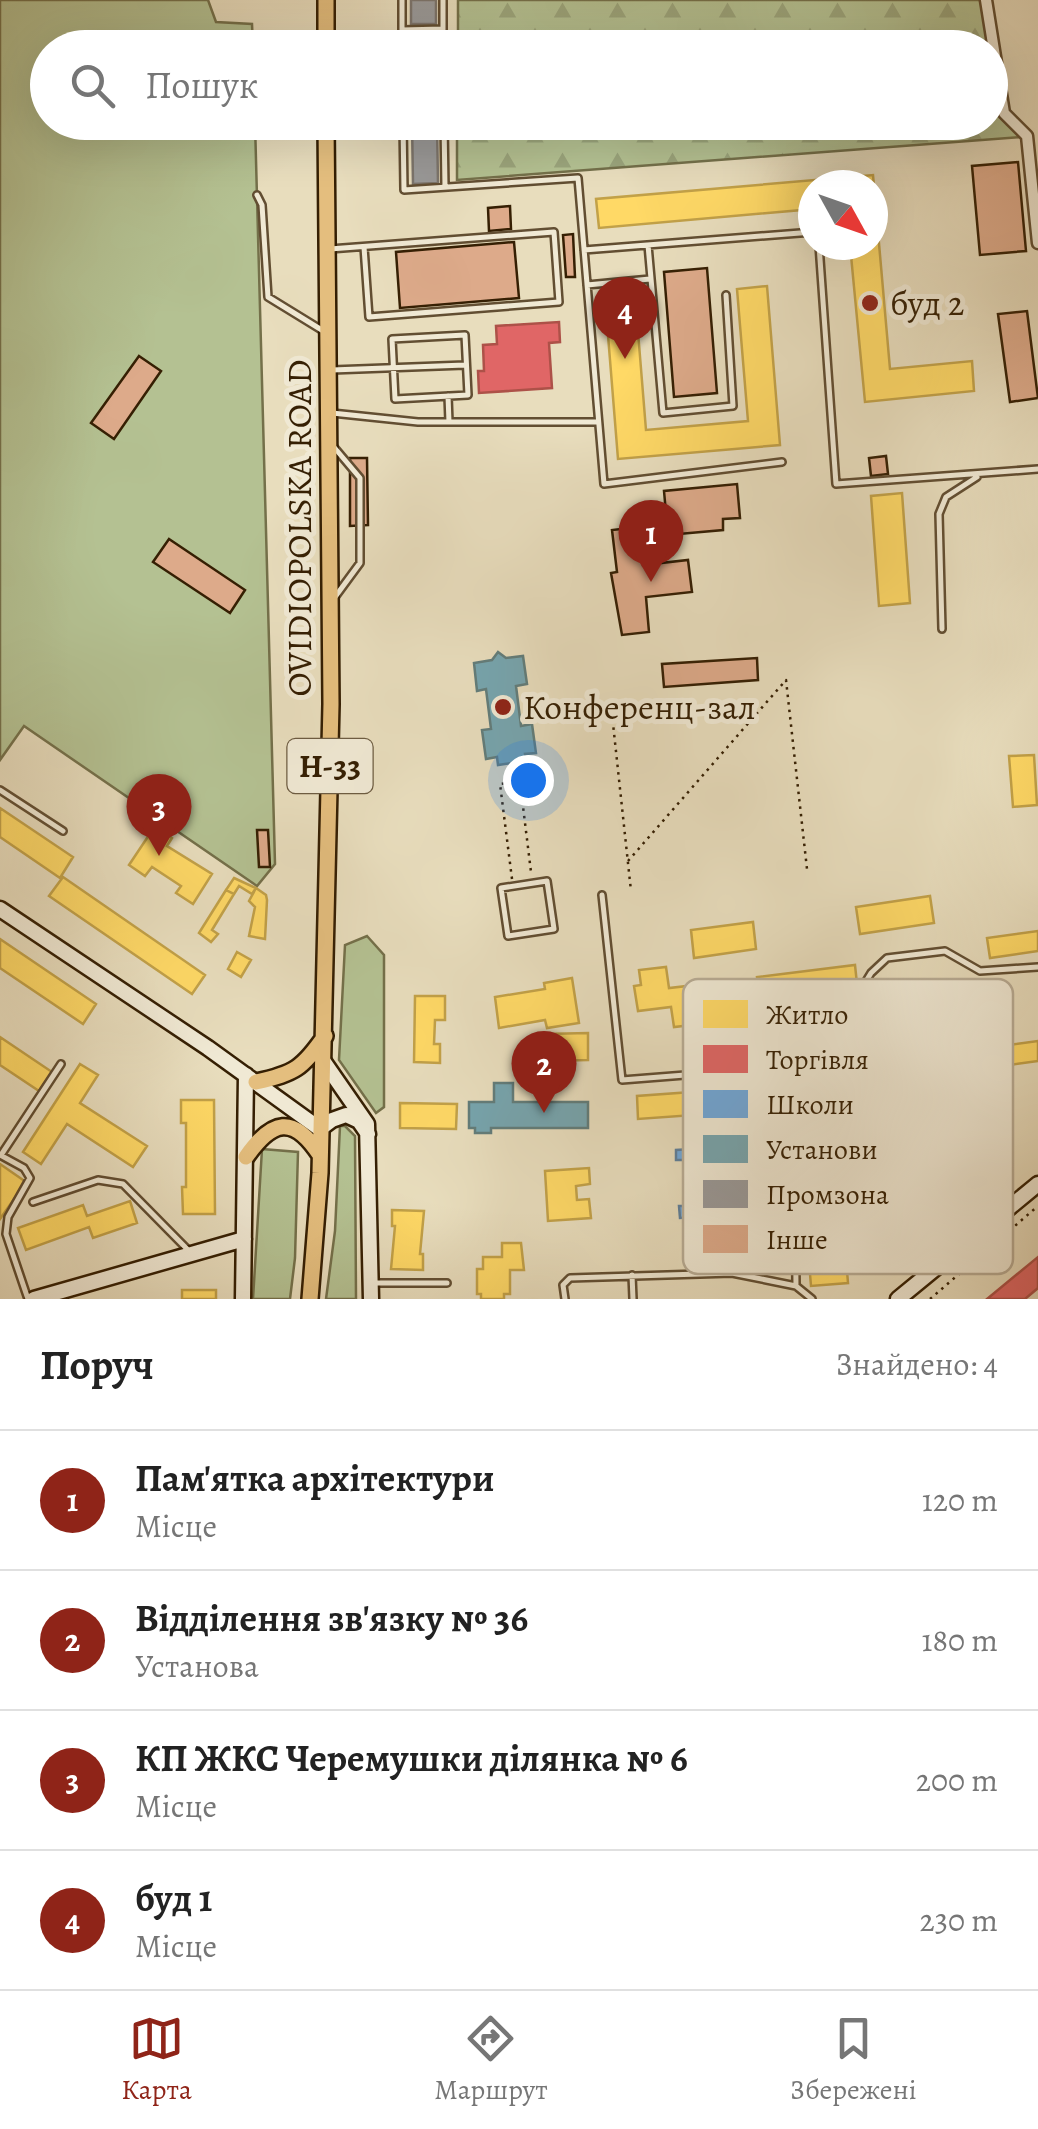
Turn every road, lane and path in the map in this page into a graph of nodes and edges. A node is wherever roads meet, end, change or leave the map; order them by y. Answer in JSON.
{"nodes":[{"id":1,"x":326,"y":0,"type":"edge"},
{"id":2,"x":402,"y":0,"type":"edge"},
{"id":3,"x":443,"y":0,"type":"edge"},
{"id":4,"x":986,"y":0,"type":"edge"},
{"id":5,"x":443,"y":29,"type":"joint"},
{"id":6,"x":326,"y":30,"type":"edge"},
{"id":7,"x":402,"y":30,"type":"joint"},
{"id":8,"x":991,"y":30,"type":"edge"},
{"id":9,"x":1008,"y":117,"type":"edge"},
{"id":10,"x":326,"y":140,"type":"edge"},
{"id":11,"x":403,"y":140,"type":"edge"},
{"id":12,"x":444,"y":140,"type":"edge"},
{"id":13,"x":445,"y":187,"type":"junction"},
{"id":14,"x":256,"y":195,"type":"dead end"},
{"id":15,"x":798,"y":233,"type":"edge"},
{"id":16,"x":1038,"y":242,"type":"edge"},
{"id":17,"x":648,"y":245,"type":"junction"},
{"id":18,"x":364,"y":246,"type":"junction"},
{"id":19,"x":328,"y":250,"type":"junction"},
{"id":20,"x":584,"y":250,"type":"junction"},
{"id":21,"x":819,"y":260,"type":"edge"},
{"id":22,"x":650,"y":279,"type":"junction"},
{"id":23,"x":587,"y":286,"type":"junction"},
{"id":24,"x":726,"y":295,"type":"dead end"},
{"id":25,"x":328,"y":334,"type":"junction"},
{"id":26,"x":467,"y":365,"type":"junction"},
{"id":27,"x":393,"y":368,"type":"junction"},
{"id":28,"x":328,"y":370,"type":"junction"},
{"id":29,"x":448,"y":396,"type":"junction"},
{"id":30,"x":328,"y":413,"type":"junction"},
{"id":31,"x":449,"y":422,"type":"junction"},
{"id":32,"x":598,"y":422,"type":"junction"},
{"id":33,"x":329,"y":440,"type":"junction"},
{"id":34,"x":782,"y":462,"type":"dead end"},
{"id":35,"x":1038,"y":469,"type":"edge"},
{"id":36,"x":980,"y":475,"type":"junction"},
{"id":37,"x":330,"y":604,"type":"junction"},
{"id":38,"x":942,"y":629,"type":"dead end"},
{"id":39,"x":612,"y":705,"type":"dead end"},
{"id":40,"x":0,"y":790,"type":"edge"},
{"id":41,"x":64,"y":831,"type":"dead end"},
{"id":42,"x":628,"y":861,"type":"junction"},
{"id":43,"x":807,"y":869,"type":"dead end"},
{"id":44,"x":533,"y":883,"type":"junction"},
{"id":45,"x":513,"y":886,"type":"junction"},
{"id":46,"x":630,"y":892,"type":"dead end"},
{"id":47,"x":602,"y":895,"type":"dead end"},
{"id":48,"x":0,"y":909,"type":"edge"},
{"id":49,"x":1038,"y":967,"type":"edge"},
{"id":50,"x":868,"y":979,"type":"edge"},
{"id":51,"x":325,"y":1036,"type":"junction"},
{"id":52,"x":324,"y":1062,"type":"junction"},
{"id":53,"x":60,"y":1064,"type":"dead end"},
{"id":54,"x":683,"y":1075,"type":"edge"},
{"id":55,"x":251,"y":1078,"type":"junction"},
{"id":56,"x":320,"y":1129,"type":"junction"},
{"id":57,"x":368,"y":1134,"type":"junction"},
{"id":58,"x":0,"y":1155,"type":"edge"},
{"id":59,"x":320,"y":1155,"type":"junction"},
{"id":60,"x":246,"y":1158,"type":"junction"},
{"id":61,"x":1038,"y":1184,"type":"edge"},
{"id":62,"x":34,"y":1202,"type":"dead end"},
{"id":63,"x":1013,"y":1205,"type":"edge"},
{"id":64,"x":1038,"y":1206,"type":"edge"},
{"id":65,"x":1013,"y":1228,"type":"edge"},
{"id":66,"x":3,"y":1232,"type":"edge"},
{"id":67,"x":244,"y":1240,"type":"junction"},
{"id":68,"x":192,"y":1254,"type":"junction"},
{"id":69,"x":683,"y":1273,"type":"edge"},
{"id":70,"x":632,"y":1274,"type":"junction"},
{"id":71,"x":737,"y":1274,"type":"edge"},
{"id":72,"x":796,"y":1274,"type":"edge"},
{"id":73,"x":928,"y":1274,"type":"edge"},
{"id":74,"x":959,"y":1274,"type":"edge"},
{"id":75,"x":447,"y":1283,"type":"dead end"},
{"id":76,"x":796,"y":1286,"type":"junction"},
{"id":77,"x":371,"y":1291,"type":"edge"},
{"id":78,"x":31,"y":1299,"type":"edge"},
{"id":79,"x":243,"y":1299,"type":"edge"},
{"id":80,"x":310,"y":1299,"type":"edge"},
{"id":81,"x":565,"y":1299,"type":"edge"},
{"id":82,"x":634,"y":1299,"type":"edge"},
{"id":83,"x":812,"y":1299,"type":"edge"},
{"id":84,"x":898,"y":1299,"type":"edge"},
{"id":85,"x":930,"y":1299,"type":"edge"}],
"edges":[{"from":1,"to":6,"type":"main road"},
{"from":2,"to":7,"type":"lane"},
{"from":3,"to":5,"type":"lane"},
{"from":4,"to":8,"type":"street"},
{"from":5,"to":7,"type":"lane"},
{"from":9,"to":16,"type":"street"},
{"from":10,"to":19,"type":"main road","name":"OVIDIOPOLSKA ROAD","number":"Н-33"},
{"from":11,"to":13,"type":"lane"},
{"from":12,"to":13,"type":"lane"},
{"from":13,"to":20,"type":"lane"},
{"from":14,"to":25,"type":"lane"},
{"from":15,"to":17,"type":"lane"},
{"from":17,"to":20,"type":"lane"},
{"from":17,"to":22,"type":"lane"},
{"from":18,"to":18,"type":"lane"},
{"from":18,"to":19,"type":"lane"},
{"from":19,"to":25,"type":"main road","name":"OVIDIOPOLSKA ROAD","number":"Н-33"},
{"from":20,"to":23,"type":"lane"},
{"from":21,"to":36,"type":"lane"},
{"from":22,"to":23,"type":"lane"},
{"from":22,"to":24,"type":"lane"},
{"from":23,"to":32,"type":"lane"},
{"from":25,"to":28,"type":"main road","name":"OVIDIOPOLSKA ROAD","number":"Н-33"},
{"from":26,"to":27,"type":"lane"},
{"from":26,"to":27,"type":"lane"},
{"from":26,"to":29,"type":"lane"},
{"from":27,"to":28,"type":"lane"},
{"from":27,"to":29,"type":"lane"},
{"from":28,"to":30,"type":"main road","name":"OVIDIOPOLSKA ROAD","number":"Н-33"},
{"from":29,"to":31,"type":"lane"},
{"from":30,"to":31,"type":"lane"},
{"from":30,"to":33,"type":"main road","name":"OVIDIOPOLSKA ROAD","number":"Н-33"},
{"from":31,"to":32,"type":"lane"},
{"from":32,"to":34,"type":"lane"},
{"from":33,"to":37,"type":"main road","name":"OVIDIOPOLSKA ROAD","number":"Н-33"},
{"from":33,"to":37,"type":"lane"},
{"from":35,"to":36,"type":"lane"},
{"from":36,"to":38,"type":"lane"},
{"from":37,"to":51,"type":"main road","name":"OVIDIOPOLSKA ROAD","number":"Н-33"},
{"from":39,"to":42,"type":"path"},
{"from":40,"to":41,"type":"lane"},
{"from":42,"to":43,"type":"path"},
{"from":42,"to":46,"type":"path"},
{"from":44,"to":45,"type":"lane"},
{"from":44,"to":45,"type":"lane"},
{"from":44,"to":45,"type":"path"},
{"from":47,"to":54,"type":"lane"},
{"from":48,"to":55,"type":"street"},
{"from":49,"to":50,"type":"lane"},
{"from":51,"to":52,"type":"main road","name":"OVIDIOPOLSKA ROAD","number":"Н-33"},
{"from":51,"to":55,"type":"main road"},
{"from":52,"to":56,"type":"main road","name":"OVIDIOPOLSKA ROAD","number":"Н-33"},
{"from":52,"to":57,"type":"street"},
{"from":53,"to":58,"type":"lane"},
{"from":55,"to":56,"type":"street"},
{"from":55,"to":60,"type":"street"},
{"from":56,"to":57,"type":"street"},
{"from":56,"to":59,"type":"main road","name":"OVIDIOPOLSKA ROAD","number":"Н-33"},
{"from":57,"to":77,"type":"street"},
{"from":58,"to":66,"type":"lane"},
{"from":59,"to":60,"type":"main road"},
{"from":59,"to":80,"type":"main road","name":"OVIDIOPOLSKA ROAD","number":"Н-33"},
{"from":60,"to":67,"type":"street"},
{"from":61,"to":63,"type":"street"},
{"from":62,"to":68,"type":"lane"},
{"from":64,"to":65,"type":"path"},
{"from":66,"to":78,"type":"lane"},
{"from":67,"to":68,"type":"street"},
{"from":67,"to":79,"type":"street"},
{"from":68,"to":78,"type":"street"},
{"from":69,"to":70,"type":"lane"},
{"from":70,"to":81,"type":"lane"},
{"from":70,"to":82,"type":"lane"},
{"from":71,"to":76,"type":"lane"},
{"from":72,"to":76,"type":"lane"},
{"from":73,"to":84,"type":"street"},
{"from":74,"to":85,"type":"path"},
{"from":75,"to":77,"type":"lane"},
{"from":76,"to":83,"type":"lane"}]}
